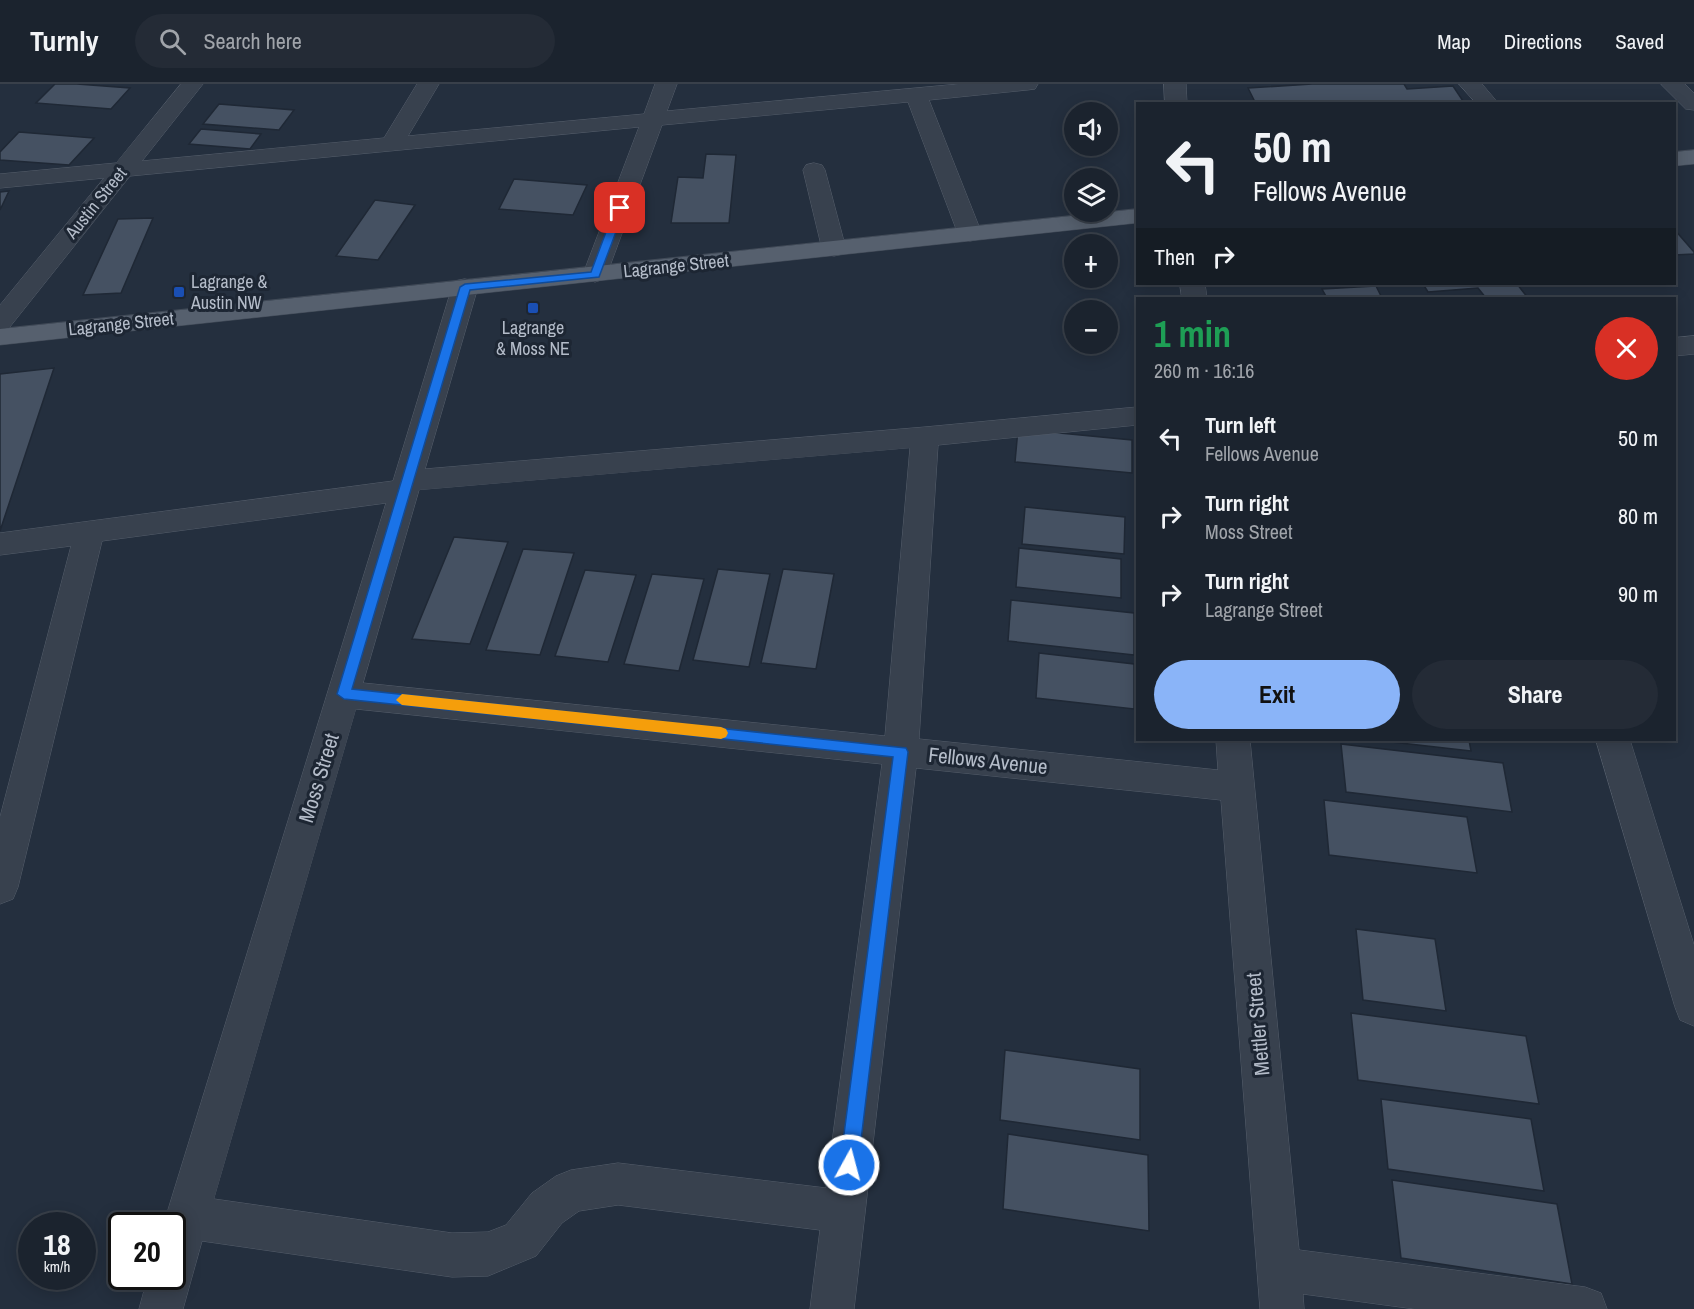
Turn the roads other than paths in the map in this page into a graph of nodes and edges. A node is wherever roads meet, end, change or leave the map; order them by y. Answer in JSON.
{"nodes":[{"id":1,"x":192,"y":84,"type":"edge"},
{"id":2,"x":428,"y":84,"type":"edge"},
{"id":3,"x":666,"y":84,"type":"edge"},
{"id":4,"x":1027,"y":84,"type":"edge"},
{"id":5,"x":1174,"y":84,"type":"edge"},
{"id":6,"x":1470,"y":84,"type":"edge"},
{"id":7,"x":1672,"y":84,"type":"edge"},
{"id":8,"x":909,"y":91,"type":"edge"},
{"id":9,"x":1176,"y":102,"type":"edge"},
{"id":10,"x":1487,"y":102,"type":"edge"},
{"id":11,"x":1694,"y":104,"type":"edge"},
{"id":12,"x":653,"y":119,"type":"junction"},
{"id":13,"x":392,"y":144,"type":"junction"},
{"id":14,"x":1694,"y":157,"type":"edge"},
{"id":15,"x":1676,"y":159,"type":"edge"},
{"id":16,"x":123,"y":170,"type":"junction"},
{"id":17,"x":814,"y":170,"type":"dead end"},
{"id":18,"x":0,"y":181,"type":"edge"},
{"id":19,"x":1136,"y":216,"type":"edge"},
{"id":20,"x":970,"y":234,"type":"junction"},
{"id":21,"x":834,"y":249,"type":"junction"},
{"id":22,"x":596,"y":274,"type":"junction"},
{"id":23,"x":465,"y":287,"type":"junction"},
{"id":24,"x":0,"y":322,"type":"edge"},
{"id":25,"x":0,"y":337,"type":"edge"},
{"id":26,"x":1694,"y":345,"type":"edge"},
{"id":27,"x":1676,"y":347,"type":"edge"},
{"id":28,"x":1136,"y":416,"type":"edge"},
{"id":29,"x":925,"y":437,"type":"junction"},
{"id":30,"x":406,"y":486,"type":"junction"},
{"id":31,"x":89,"y":533,"type":"junction"},
{"id":32,"x":0,"y":544,"type":"edge"},
{"id":33,"x":344,"y":694,"type":"junction"},
{"id":34,"x":1233,"y":741,"type":"edge"},
{"id":35,"x":1613,"y":741,"type":"edge"},
{"id":36,"x":901,"y":752,"type":"junction"},
{"id":37,"x":1237,"y":786,"type":"junction"},
{"id":38,"x":0,"y":887,"type":"edge"},
{"id":39,"x":1694,"y":1006,"type":"edge"},
{"id":40,"x":843,"y":1211,"type":"junction"},
{"id":41,"x":188,"y":1217,"type":"junction"},
{"id":42,"x":186,"y":1224,"type":"edge"},
{"id":43,"x":1281,"y":1289,"type":"edge"},
{"id":44,"x":166,"y":1290,"type":"edge"},
{"id":45,"x":161,"y":1309,"type":"edge"},
{"id":46,"x":832,"y":1309,"type":"edge"},
{"id":47,"x":1585,"y":1309,"type":"edge"}],
"edges":[{"from":1,"to":16,"type":"street","name":"Austin Street"},
{"from":2,"to":13,"type":"street"},
{"from":3,"to":12,"type":"street"},
{"from":4,"to":8,"type":"street"},
{"from":5,"to":9,"type":"street"},
{"from":6,"to":10,"type":"street"},
{"from":7,"to":11,"type":"street"},
{"from":8,"to":12,"type":"street"},
{"from":8,"to":20,"type":"street"},
{"from":12,"to":13,"type":"street"},
{"from":12,"to":22,"type":"street"},
{"from":13,"to":16,"type":"street"},
{"from":14,"to":15,"type":"main road"},
{"from":16,"to":18,"type":"street"},
{"from":16,"to":24,"type":"street","name":"Austin Street"},
{"from":17,"to":21,"type":"street"},
{"from":19,"to":20,"type":"main road","name":"Lagrange Street"},
{"from":20,"to":21,"type":"main road","name":"Lagrange Street"},
{"from":21,"to":22,"type":"main road","name":"Lagrange Street"},
{"from":22,"to":23,"type":"main road","name":"Lagrange Street"},
{"from":23,"to":25,"type":"main road","name":"Lagrange Street"},
{"from":23,"to":30,"type":"street","name":"Moss Street"},
{"from":26,"to":27,"type":"street"},
{"from":28,"to":29,"type":"street"},
{"from":29,"to":30,"type":"street"},
{"from":29,"to":36,"type":"street"},
{"from":30,"to":31,"type":"street"},
{"from":30,"to":33,"type":"street","name":"Moss Street"},
{"from":31,"to":32,"type":"street"},
{"from":31,"to":38,"type":"street"},
{"from":33,"to":36,"type":"street","name":"Fellows Avenue"},
{"from":33,"to":41,"type":"street","name":"Moss Street"},
{"from":34,"to":37,"type":"street","name":"Mettler Street"},
{"from":35,"to":39,"type":"street"},
{"from":36,"to":37,"type":"street","name":"Fellows Avenue"},
{"from":36,"to":40,"type":"street"},
{"from":37,"to":43,"type":"street","name":"Mettler Street"},
{"from":40,"to":41,"type":"street"},
{"from":40,"to":46,"type":"street"},
{"from":41,"to":42,"type":"street","name":"Moss Street"},
{"from":43,"to":47,"type":"street"},
{"from":44,"to":45,"type":"street"}]}
